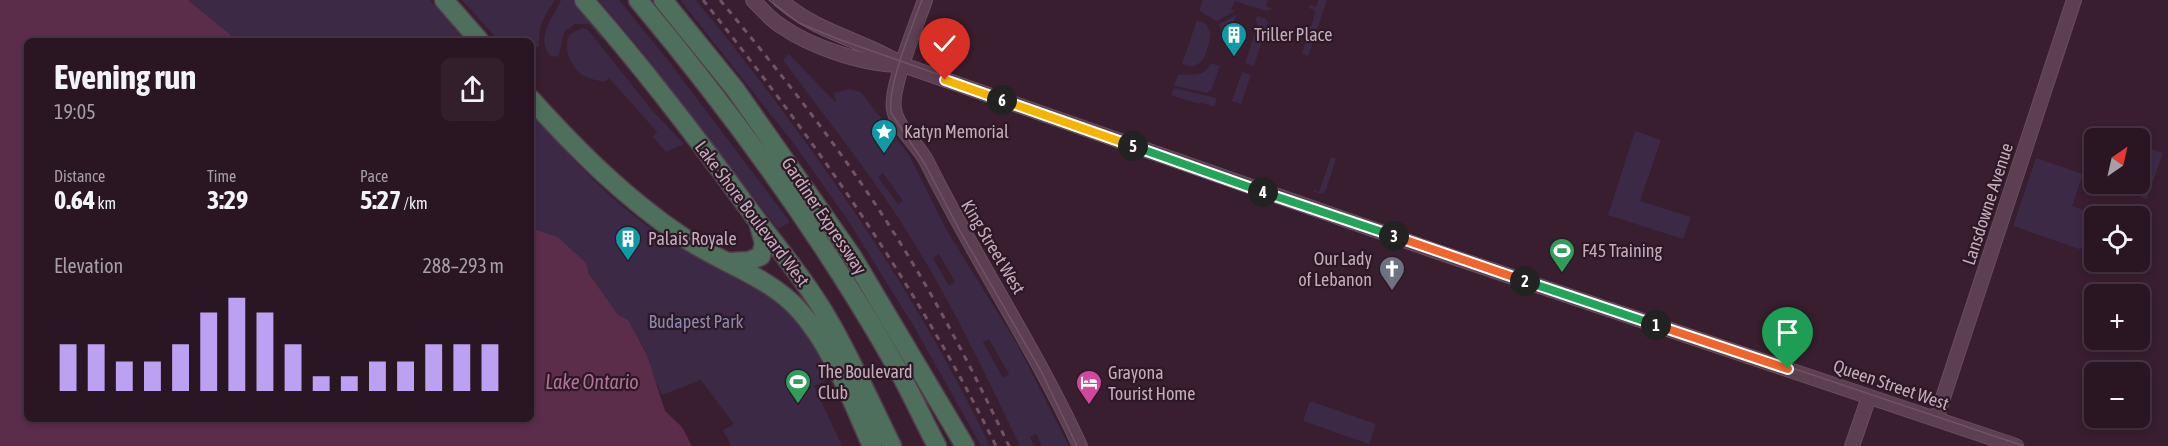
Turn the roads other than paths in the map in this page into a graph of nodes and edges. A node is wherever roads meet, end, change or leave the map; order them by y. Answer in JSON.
{"nodes":[{"id":1,"x":444,"y":0,"type":"edge"},
{"id":2,"x":584,"y":0,"type":"edge"},
{"id":3,"x":638,"y":0,"type":"edge"},
{"id":4,"x":663,"y":0,"type":"edge"},
{"id":5,"x":753,"y":0,"type":"edge"},
{"id":6,"x":780,"y":0,"type":"edge"},
{"id":7,"x":925,"y":0,"type":"edge"},
{"id":8,"x":2074,"y":0,"type":"edge"},
{"id":9,"x":478,"y":38,"type":"edge"},
{"id":10,"x":903,"y":65,"type":"junction"},
{"id":11,"x":534,"y":102,"type":"edge"},
{"id":12,"x":758,"y":221,"type":"junction"},
{"id":13,"x":728,"y":262,"type":"junction"},
{"id":14,"x":1869,"y":397,"type":"junction"},
{"id":15,"x":1936,"y":419,"type":"junction"},
{"id":16,"x":872,"y":446,"type":"edge"},
{"id":17,"x":892,"y":446,"type":"edge"},
{"id":18,"x":937,"y":446,"type":"edge"},
{"id":19,"x":965,"y":446,"type":"edge"},
{"id":20,"x":1080,"y":446,"type":"edge"},
{"id":21,"x":1852,"y":446,"type":"edge"},
{"id":22,"x":2016,"y":446,"type":"edge"}],
"edges":[{"from":1,"to":9,"type":"highway"},
{"from":2,"to":12,"type":"highway","name":"Lake Shore Boulevard West"},
{"from":3,"to":18,"type":"highway","name":"Gardiner Expressway"},
{"from":4,"to":19,"type":"highway","name":"Gardiner Expressway"},
{"from":5,"to":10,"type":"main road"},
{"from":6,"to":10,"type":"main road"},
{"from":7,"to":10,"type":"main road","name":"King Street West"},
{"from":8,"to":15,"type":"main road","name":"Lansdowne Avenue"},
{"from":10,"to":14,"type":"main road","name":"Queen Street West"},
{"from":10,"to":20,"type":"main road","name":"King Street West"},
{"from":11,"to":13,"type":"highway","name":"Lake Shore Boulevard West"},
{"from":12,"to":13,"type":"highway"},
{"from":12,"to":17,"type":"highway","name":"Lake Shore Boulevard West"},
{"from":13,"to":16,"type":"highway","name":"Lake Shore Boulevard West"},
{"from":14,"to":15,"type":"main road","name":"Queen Street West"},
{"from":14,"to":21,"type":"main road"},
{"from":15,"to":22,"type":"main road","name":"Queen Street West"}]}
